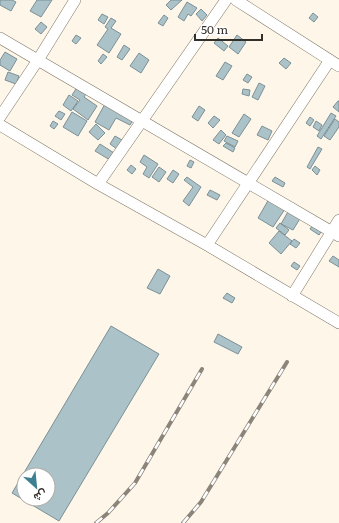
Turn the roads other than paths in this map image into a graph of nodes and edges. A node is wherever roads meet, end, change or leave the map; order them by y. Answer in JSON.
{"nodes":[{"id":1,"x":75,"y":0,"type":"edge"},
{"id":2,"x":226,"y":0,"type":"edge"},
{"id":3,"x":236,"y":0,"type":"edge"},
{"id":4,"x":0,"y":38,"type":"edge"},
{"id":5,"x":38,"y":60,"type":"junction"},
{"id":6,"x":335,"y":63,"type":"edge"},
{"id":7,"x":0,"y":117,"type":"edge"},
{"id":8,"x":142,"y":121,"type":"junction"},
{"id":9,"x":0,"y":125,"type":"edge"},
{"id":10,"x":98,"y":184,"type":"junction"},
{"id":11,"x":249,"y":184,"type":"junction"},
{"id":12,"x":339,"y":220,"type":"edge"},
{"id":13,"x":335,"y":234,"type":"edge"},
{"id":14,"x":207,"y":245,"type":"junction"},
{"id":15,"x":292,"y":296,"type":"junction"},
{"id":16,"x":339,"y":323,"type":"edge"}],
"edges":[{"from":1,"to":5,"type":"street"},
{"from":2,"to":8,"type":"street"},
{"from":3,"to":6,"type":"street"},
{"from":4,"to":5,"type":"street"},
{"from":5,"to":7,"type":"street"},
{"from":5,"to":8,"type":"street"},
{"from":6,"to":11,"type":"street"},
{"from":8,"to":10,"type":"street"},
{"from":8,"to":11,"type":"street"},
{"from":9,"to":10,"type":"street"},
{"from":10,"to":14,"type":"street"},
{"from":11,"to":13,"type":"street"},
{"from":11,"to":14,"type":"street"},
{"from":12,"to":13,"type":"street"},
{"from":13,"to":15,"type":"street"},
{"from":14,"to":15,"type":"street"},
{"from":15,"to":16,"type":"street"}]}
